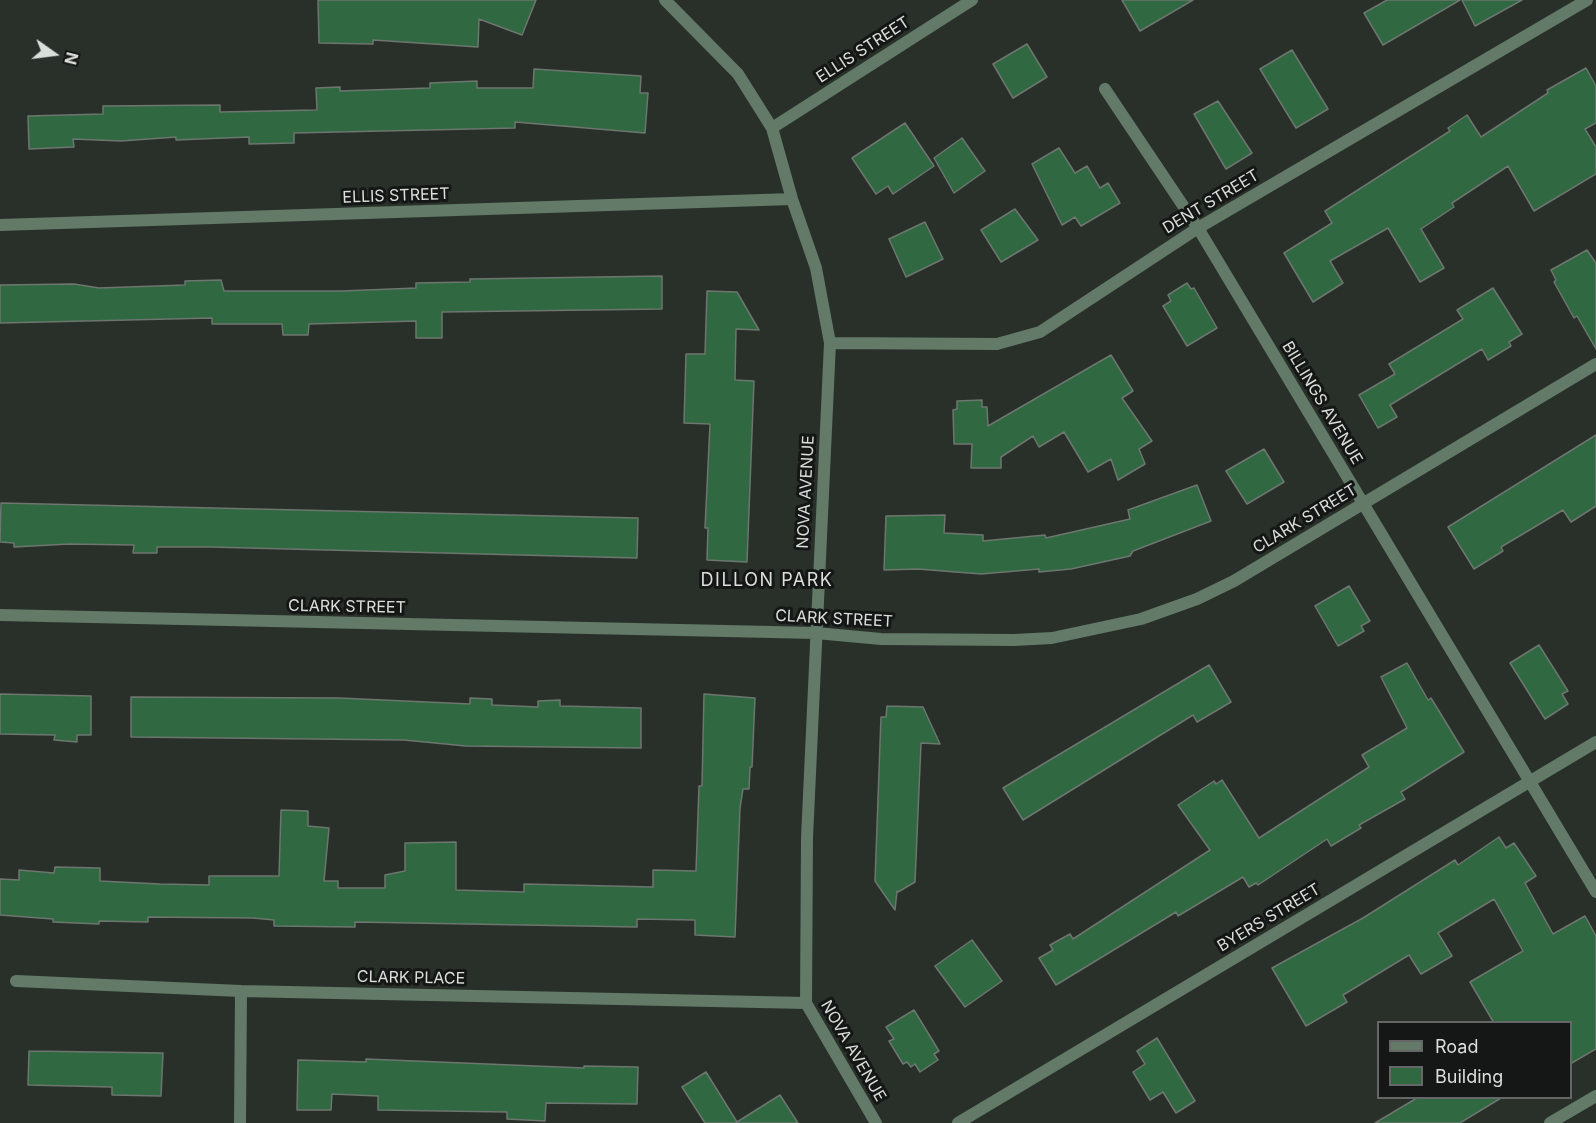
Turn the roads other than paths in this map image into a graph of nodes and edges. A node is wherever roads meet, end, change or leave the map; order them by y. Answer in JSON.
{"nodes":[{"id":1,"x":665,"y":0,"type":"edge"},
{"id":2,"x":972,"y":0,"type":"edge"},
{"id":3,"x":1587,"y":0,"type":"edge"},
{"id":4,"x":1105,"y":89,"type":"dead end"},
{"id":5,"x":772,"y":128,"type":"junction"},
{"id":6,"x":792,"y":199,"type":"junction"},
{"id":7,"x":0,"y":225,"type":"edge"},
{"id":8,"x":1198,"y":228,"type":"junction"},
{"id":9,"x":830,"y":343,"type":"junction"},
{"id":10,"x":1596,"y":364,"type":"edge"},
{"id":11,"x":1364,"y":504,"type":"junction"},
{"id":12,"x":0,"y":615,"type":"edge"},
{"id":13,"x":816,"y":633,"type":"junction"},
{"id":14,"x":1596,"y":742,"type":"edge"},
{"id":15,"x":1530,"y":781,"type":"junction"},
{"id":16,"x":1596,"y":892,"type":"edge"},
{"id":17,"x":16,"y":981,"type":"dead end"},
{"id":18,"x":241,"y":991,"type":"junction"},
{"id":19,"x":806,"y":1003,"type":"junction"},
{"id":20,"x":1596,"y":1096,"type":"edge"},
{"id":21,"x":240,"y":1123,"type":"edge"},
{"id":22,"x":876,"y":1123,"type":"edge"},
{"id":23,"x":958,"y":1123,"type":"edge"},
{"id":24,"x":1550,"y":1123,"type":"edge"}],
"edges":[{"from":1,"to":5,"type":"street","name":"NOVA AVENUE"},
{"from":2,"to":5,"type":"street","name":"ELLIS STREET"},
{"from":3,"to":8,"type":"street","name":"DENT STREET"},
{"from":4,"to":8,"type":"street","name":"BILLINGS AVENUE"},
{"from":5,"to":6,"type":"street","name":"NOVA AVENUE"},
{"from":6,"to":7,"type":"street","name":"ELLIS STREET"},
{"from":6,"to":9,"type":"street","name":"NOVA AVENUE"},
{"from":8,"to":9,"type":"street","name":"DENT STREET"},
{"from":8,"to":11,"type":"street","name":"BILLINGS AVENUE"},
{"from":9,"to":13,"type":"street","name":"NOVA AVENUE"},
{"from":10,"to":11,"type":"street","name":"CLARK STREET"},
{"from":11,"to":13,"type":"street","name":"CLARK STREET"},
{"from":11,"to":15,"type":"street","name":"BILLINGS AVENUE"},
{"from":12,"to":13,"type":"street","name":"CLARK STREET"},
{"from":13,"to":19,"type":"street","name":"NOVA AVENUE"},
{"from":14,"to":15,"type":"street","name":"BYERS STREET"},
{"from":15,"to":16,"type":"street","name":"BILLINGS AVENUE"},
{"from":15,"to":23,"type":"street","name":"BYERS STREET"},
{"from":17,"to":18,"type":"street","name":"CLARK PLACE"},
{"from":18,"to":19,"type":"street","name":"CLARK PLACE"},
{"from":18,"to":21,"type":"street"},
{"from":19,"to":22,"type":"street","name":"NOVA AVENUE"},
{"from":20,"to":24,"type":"street"}]}
